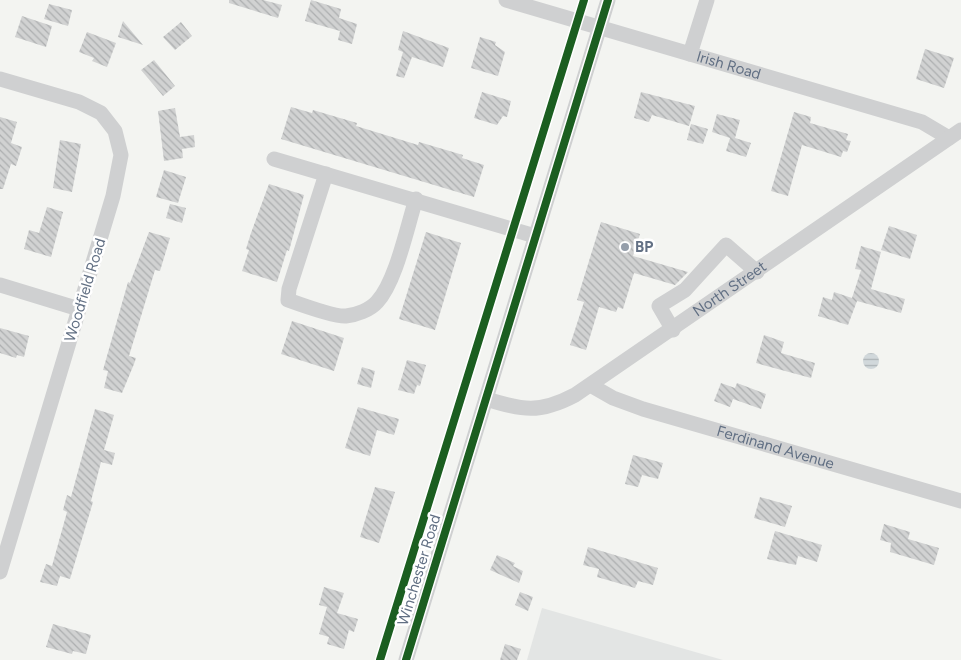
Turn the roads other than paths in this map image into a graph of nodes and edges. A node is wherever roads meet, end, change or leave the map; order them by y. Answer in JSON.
{"nodes":[{"id":1,"x":506,"y":0,"type":"edge"},
{"id":2,"x":608,"y":0,"type":"edge"},
{"id":3,"x":707,"y":0,"type":"edge"},
{"id":4,"x":600,"y":27,"type":"junction"},
{"id":5,"x":690,"y":54,"type":"junction"},
{"id":6,"x":0,"y":79,"type":"edge"},
{"id":7,"x":955,"y":134,"type":"edge"},
{"id":8,"x":274,"y":159,"type":"dead end"},
{"id":9,"x":326,"y":174,"type":"junction"},
{"id":10,"x":416,"y":199,"type":"junction"},
{"id":11,"x":535,"y":236,"type":"junction"},
{"id":12,"x":757,"y":272,"type":"junction"},
{"id":13,"x":0,"y":285,"type":"edge"},
{"id":14,"x":79,"y":309,"type":"junction"},
{"id":15,"x":673,"y":330,"type":"junction"},
{"id":16,"x":592,"y":386,"type":"junction"},
{"id":17,"x":486,"y":399,"type":"junction"},
{"id":18,"x":961,"y":500,"type":"edge"},
{"id":19,"x":0,"y":569,"type":"edge"},
{"id":20,"x":406,"y":660,"type":"edge"}],
"edges":[{"from":1,"to":4,"type":"street","name":"Irish Road"},
{"from":2,"to":4,"type":"street","name":"Winchester Road"},
{"from":3,"to":5,"type":"street"},
{"from":4,"to":5,"type":"street","name":"Irish Road"},
{"from":4,"to":11,"type":"street","name":"Winchester Road"},
{"from":5,"to":7,"type":"street","name":"Irish Road"},
{"from":6,"to":14,"type":"street","name":"Woodfield Road"},
{"from":7,"to":12,"type":"street","name":"North Street"},
{"from":8,"to":9,"type":"street"},
{"from":9,"to":10,"type":"street"},
{"from":9,"to":10,"type":"street"},
{"from":10,"to":11,"type":"street"},
{"from":11,"to":17,"type":"street","name":"Winchester Road"},
{"from":12,"to":15,"type":"street","name":"North Street"},
{"from":12,"to":15,"type":"street"},
{"from":13,"to":14,"type":"street"},
{"from":14,"to":19,"type":"street","name":"Woodfield Road"},
{"from":15,"to":16,"type":"street","name":"North Street"},
{"from":16,"to":17,"type":"street","name":"North Street"},
{"from":16,"to":18,"type":"street","name":"Ferdinand Avenue"},
{"from":17,"to":20,"type":"street","name":"Winchester Road"}]}
